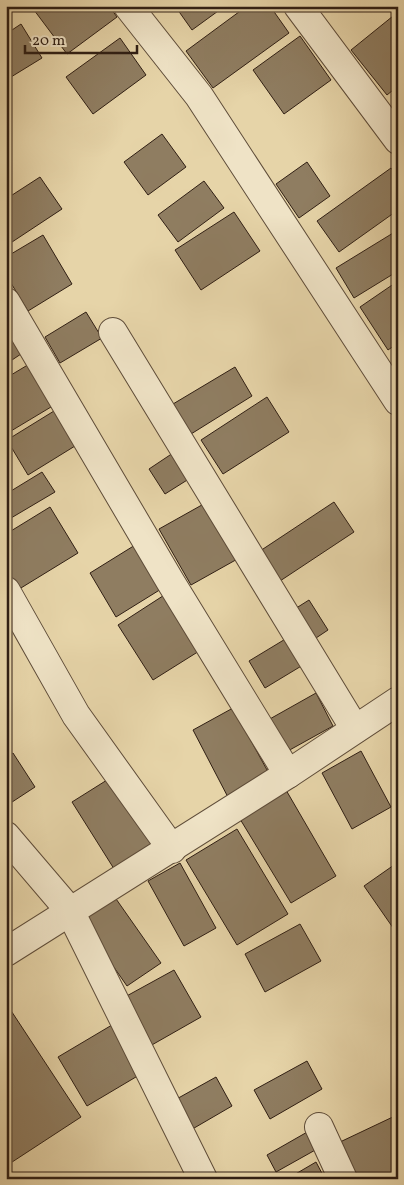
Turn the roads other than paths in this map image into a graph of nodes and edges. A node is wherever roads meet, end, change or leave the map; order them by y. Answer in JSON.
{"nodes":[{"id":1,"x":128,"y":6,"type":"edge"},
{"id":2,"x":298,"y":6,"type":"edge"},
{"id":3,"x":398,"y":140,"type":"edge"},
{"id":4,"x":6,"y":302,"type":"edge"},
{"id":5,"x":112,"y":332,"type":"dead end"},
{"id":6,"x":398,"y":400,"type":"edge"},
{"id":7,"x":6,"y":591,"type":"edge"},
{"id":8,"x":398,"y":701,"type":"edge"},
{"id":9,"x":355,"y":729,"type":"junction"},
{"id":10,"x":288,"y":774,"type":"junction"},
{"id":11,"x":6,"y":836,"type":"edge"},
{"id":12,"x":172,"y":848,"type":"junction"},
{"id":13,"x":70,"y":911,"type":"junction"},
{"id":14,"x":6,"y":952,"type":"edge"},
{"id":15,"x":318,"y":1127,"type":"dead end"},
{"id":16,"x":203,"y":1179,"type":"edge"},
{"id":17,"x":343,"y":1179,"type":"edge"}],
"edges":[{"from":1,"to":6,"type":"street"},
{"from":2,"to":3,"type":"street"},
{"from":4,"to":10,"type":"street"},
{"from":5,"to":9,"type":"street"},
{"from":7,"to":12,"type":"street"},
{"from":8,"to":9,"type":"street"},
{"from":9,"to":10,"type":"street"},
{"from":10,"to":12,"type":"street"},
{"from":11,"to":13,"type":"street"},
{"from":12,"to":13,"type":"street"},
{"from":13,"to":14,"type":"street"},
{"from":13,"to":16,"type":"street"},
{"from":15,"to":17,"type":"street"}]}
